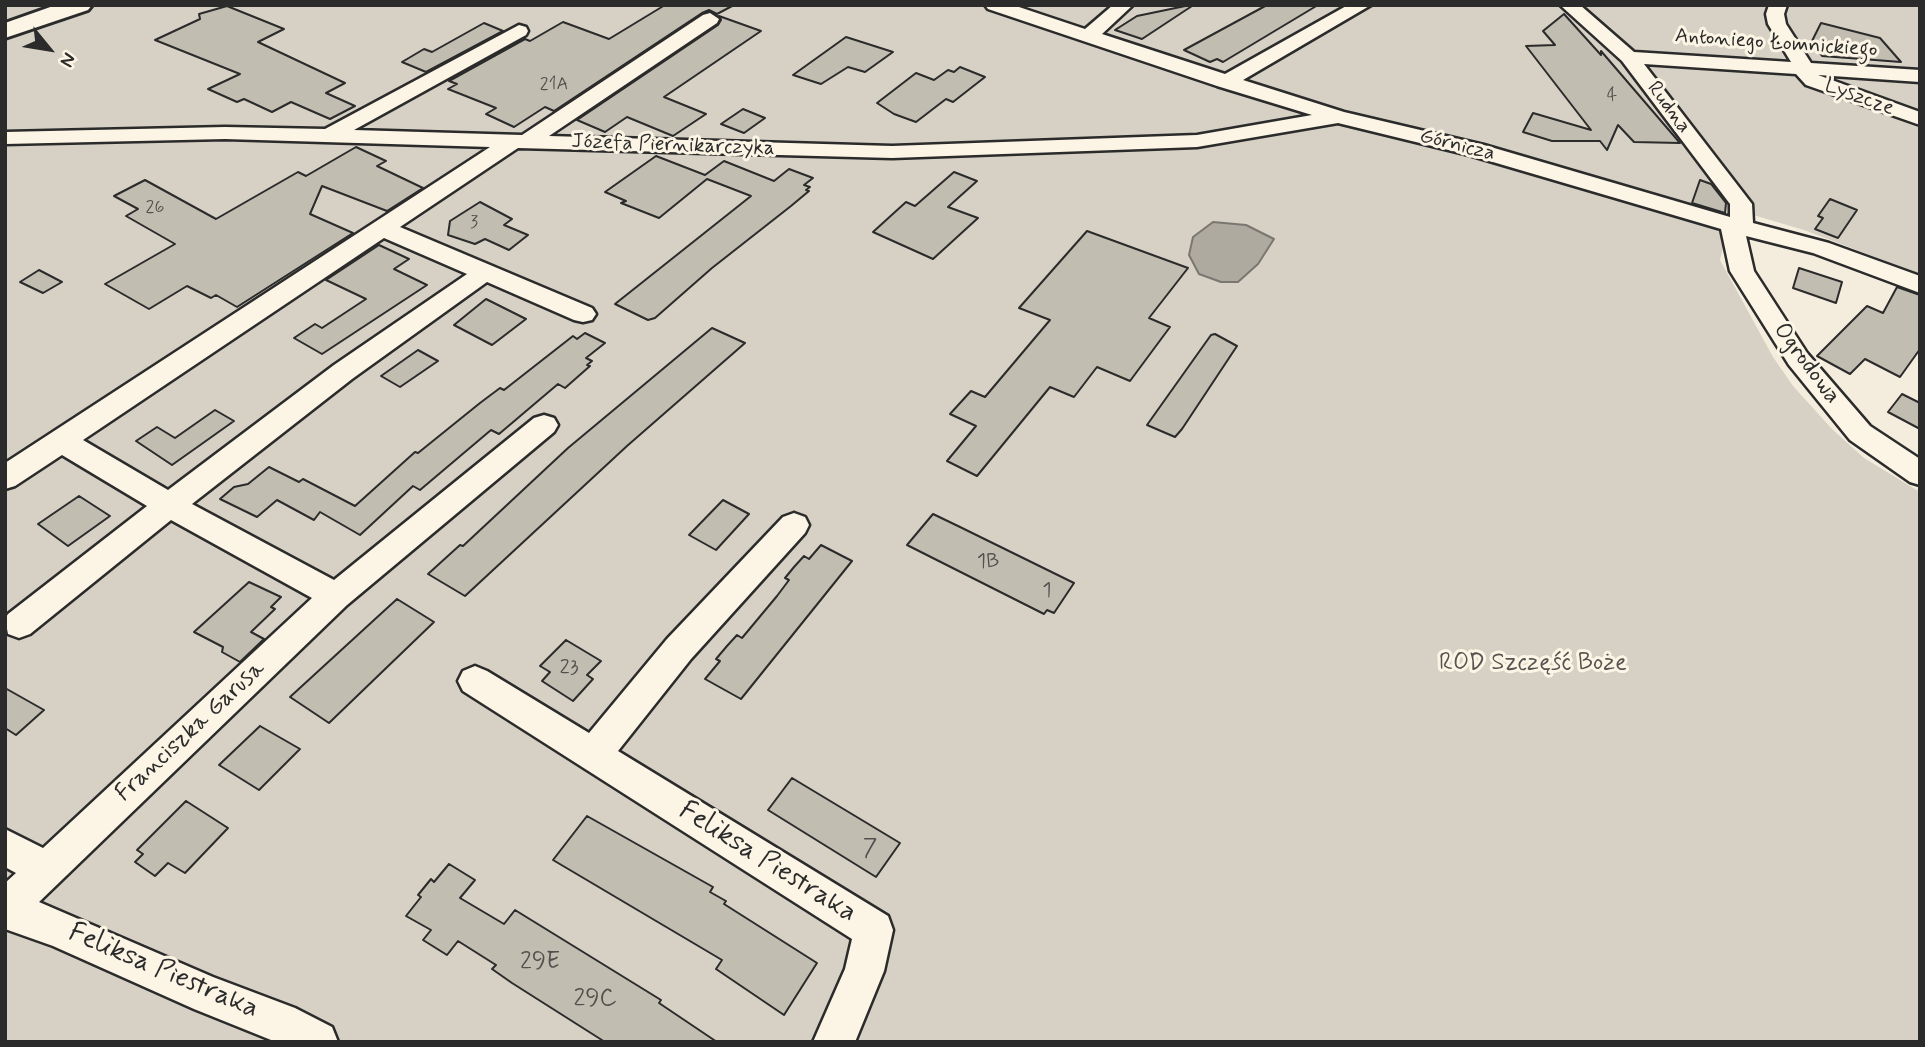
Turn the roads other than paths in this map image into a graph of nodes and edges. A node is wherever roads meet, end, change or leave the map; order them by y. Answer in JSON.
{"nodes":[{"id":1,"x":79,"y":5,"type":"edge"},
{"id":2,"x":994,"y":5,"type":"edge"},
{"id":3,"x":1124,"y":5,"type":"edge"},
{"id":4,"x":1362,"y":5,"type":"edge"},
{"id":5,"x":1569,"y":5,"type":"edge"},
{"id":6,"x":1778,"y":5,"type":"edge"},
{"id":7,"x":710,"y":19,"type":"dead end"},
{"id":8,"x":5,"y":31,"type":"edge"},
{"id":9,"x":519,"y":31,"type":"dead end"},
{"id":10,"x":1089,"y":35,"type":"junction"},
{"id":11,"x":1629,"y":57,"type":"junction"},
{"id":12,"x":1805,"y":69,"type":"junction"},
{"id":13,"x":1886,"y":75,"type":"junction"},
{"id":14,"x":1920,"y":76,"type":"edge"},
{"id":15,"x":1224,"y":82,"type":"junction"},
{"id":16,"x":1862,"y":99,"type":"junction"},
{"id":17,"x":1338,"y":117,"type":"junction"},
{"id":18,"x":1920,"y":119,"type":"edge"},
{"id":19,"x":331,"y":135,"type":"junction"},
{"id":20,"x":5,"y":138,"type":"edge"},
{"id":21,"x":520,"y":142,"type":"junction"},
{"id":22,"x":1737,"y":226,"type":"junction"},
{"id":23,"x":381,"y":228,"type":"junction"},
{"id":24,"x":484,"y":273,"type":"junction"},
{"id":25,"x":1920,"y":285,"type":"edge"},
{"id":26,"x":583,"y":314,"type":"dead end"},
{"id":27,"x":544,"y":425,"type":"dead end"},
{"id":28,"x":61,"y":441,"type":"junction"},
{"id":29,"x":1920,"y":474,"type":"edge"},
{"id":30,"x":5,"y":478,"type":"edge"},
{"id":31,"x":169,"y":505,"type":"junction"},
{"id":32,"x":794,"y":525,"type":"dead end"},
{"id":33,"x":336,"y":596,"type":"junction"},
{"id":34,"x":19,"y":624,"type":"dead end"},
{"id":35,"x":475,"y":681,"type":"dead end"},
{"id":36,"x":593,"y":755,"type":"junction"},
{"id":37,"x":5,"y":847,"type":"edge"},
{"id":38,"x":47,"y":870,"type":"junction"},
{"id":39,"x":5,"y":910,"type":"edge"},
{"id":40,"x":317,"y":1042,"type":"edge"},
{"id":41,"x":834,"y":1042,"type":"edge"}],
"edges":[{"from":1,"to":8,"type":"highway"},
{"from":2,"to":10,"type":"street","name":"Górnicza"},
{"from":3,"to":10,"type":"street"},
{"from":4,"to":15,"type":"street"},
{"from":5,"to":11,"type":"street","name":"Rudna"},
{"from":6,"to":12,"type":"street"},
{"from":7,"to":21,"type":"street"},
{"from":9,"to":19,"type":"street"},
{"from":10,"to":15,"type":"street","name":"Górnicza"},
{"from":11,"to":12,"type":"street","name":"Antoniego Łomnickiego"},
{"from":11,"to":22,"type":"street","name":"Rudna"},
{"from":12,"to":13,"type":"street","name":"Antoniego Łomnickiego"},
{"from":12,"to":16,"type":"street","name":"Lyszcze"},
{"from":13,"to":14,"type":"street","name":"Antoniego Łomnickiego"},
{"from":13,"to":16,"type":"street"},
{"from":15,"to":17,"type":"street","name":"Górnicza"},
{"from":16,"to":18,"type":"street","name":"Lyszcze"},
{"from":17,"to":21,"type":"street","name":"Józefa Piernikarczyka"},
{"from":17,"to":22,"type":"street","name":"Górnicza"},
{"from":19,"to":20,"type":"street","name":"Józefa Piernikarczyka"},
{"from":19,"to":21,"type":"street","name":"Józefa Piernikarczyka"},
{"from":21,"to":23,"type":"street"},
{"from":22,"to":25,"type":"street","name":"Górnicza"},
{"from":22,"to":29,"type":"street","name":"Ogrodowa"},
{"from":23,"to":24,"type":"street"},
{"from":23,"to":28,"type":"street"},
{"from":24,"to":26,"type":"street"},
{"from":24,"to":31,"type":"street"},
{"from":27,"to":33,"type":"street","name":"Franciszka Garusa"},
{"from":28,"to":30,"type":"street"},
{"from":28,"to":31,"type":"street"},
{"from":31,"to":33,"type":"street"},
{"from":31,"to":34,"type":"street"},
{"from":32,"to":36,"type":"street"},
{"from":33,"to":38,"type":"street","name":"Franciszka Garusa"},
{"from":35,"to":36,"type":"street","name":"Feliksa Piestraka"},
{"from":36,"to":41,"type":"street","name":"Feliksa Piestraka"},
{"from":37,"to":38,"type":"street"},
{"from":38,"to":39,"type":"street","name":"Franciszka Garusa"},
{"from":39,"to":40,"type":"street","name":"Feliksa Piestraka"}]}
